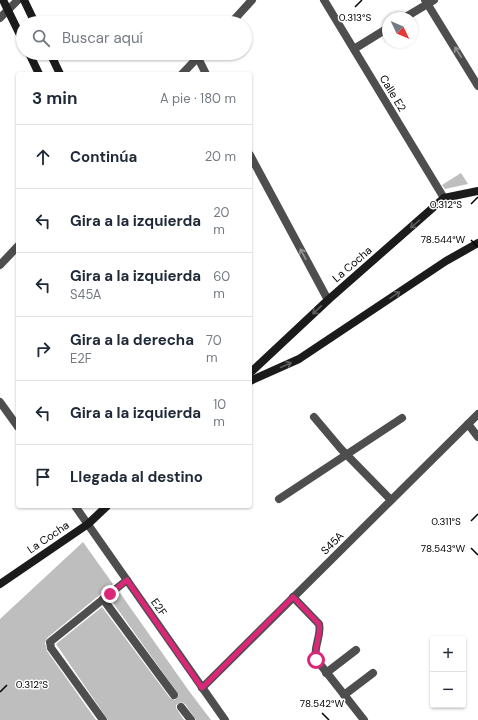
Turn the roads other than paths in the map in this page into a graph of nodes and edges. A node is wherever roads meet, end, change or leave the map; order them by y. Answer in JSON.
{"nodes":[{"id":1,"x":3,"y":0,"type":"edge"},
{"id":2,"x":18,"y":0,"type":"edge"},
{"id":3,"x":24,"y":0,"type":"edge"},
{"id":4,"x":252,"y":0,"type":"edge"},
{"id":5,"x":324,"y":0,"type":"edge"},
{"id":6,"x":429,"y":1,"type":"edge"},
{"id":7,"x":8,"y":10,"type":"junction"},
{"id":8,"x":413,"y":12,"type":"edge"},
{"id":9,"x":32,"y":16,"type":"edge"},
{"id":10,"x":237,"y":16,"type":"edge"},
{"id":11,"x":0,"y":18,"type":"edge"},
{"id":12,"x":16,"y":27,"type":"edge"},
{"id":13,"x":382,"y":32,"type":"edge"},
{"id":14,"x":354,"y":49,"type":"junction"},
{"id":15,"x":32,"y":60,"type":"edge"},
{"id":16,"x":53,"y":60,"type":"edge"},
{"id":17,"x":195,"y":60,"type":"edge"},
{"id":18,"x":202,"y":60,"type":"edge"},
{"id":19,"x":38,"y":72,"type":"edge"},
{"id":20,"x":59,"y":72,"type":"edge"},
{"id":21,"x":184,"y":72,"type":"edge"},
{"id":22,"x":205,"y":72,"type":"edge"},
{"id":23,"x":478,"y":86,"type":"edge"},
{"id":24,"x":252,"y":159,"type":"edge"},
{"id":25,"x":478,"y":191,"type":"edge"},
{"id":26,"x":444,"y":198,"type":"junction"},
{"id":27,"x":478,"y":242,"type":"edge"},
{"id":28,"x":16,"y":248,"type":"edge"},
{"id":29,"x":0,"y":265,"type":"edge"},
{"id":30,"x":328,"y":300,"type":"junction"},
{"id":31,"x":252,"y":371,"type":"edge"},
{"id":32,"x":252,"y":380,"type":"edge"},
{"id":33,"x":0,"y":402,"type":"edge"},
{"id":34,"x":478,"y":414,"type":"edge"},
{"id":35,"x":314,"y":416,"type":"dead end"},
{"id":36,"x":402,"y":418,"type":"dead end"},
{"id":37,"x":16,"y":424,"type":"edge"},
{"id":38,"x":468,"y":424,"type":"junction"},
{"id":39,"x":478,"y":437,"type":"edge"},
{"id":40,"x":348,"y":454,"type":"junction"},
{"id":41,"x":279,"y":499,"type":"dead end"},
{"id":42,"x":391,"y":500,"type":"junction"},
{"id":43,"x":76,"y":508,"type":"edge"},
{"id":44,"x":105,"y":508,"type":"edge"},
{"id":45,"x":88,"y":524,"type":"junction"},
{"id":46,"x":127,"y":580,"type":"junction"},
{"id":47,"x":0,"y":584,"type":"edge"},
{"id":48,"x":293,"y":597,"type":"junction"},
{"id":49,"x":103,"y":599,"type":"junction"},
{"id":50,"x":356,"y":650,"type":"dead end"},
{"id":51,"x":326,"y":673,"type":"junction"},
{"id":52,"x":373,"y":673,"type":"dead end"},
{"id":53,"x":202,"y":688,"type":"junction"},
{"id":54,"x":174,"y":695,"type":"dead end"},
{"id":55,"x":344,"y":696,"type":"junction"},
{"id":56,"x":181,"y":707,"type":"dead end"},
{"id":57,"x":103,"y":720,"type":"edge"},
{"id":58,"x":191,"y":720,"type":"edge"},
{"id":59,"x":225,"y":720,"type":"edge"},
{"id":60,"x":364,"y":720,"type":"edge"}],
"edges":[{"from":1,"to":7,"type":"street"},
{"from":2,"to":7,"type":"street"},
{"from":3,"to":9,"type":"street"},
{"from":4,"to":10,"type":"street"},
{"from":5,"to":14,"type":"street","name":"Calle E2"},
{"from":6,"to":8,"type":"street"},
{"from":23,"to":6,"type":"street","one_way":true},
{"from":7,"to":11,"type":"street"},
{"from":7,"to":12,"type":"street"},
{"from":13,"to":14,"type":"street"},
{"from":14,"to":26,"type":"street","name":"Calle E2"},
{"from":15,"to":19,"type":"street"},
{"from":16,"to":20,"type":"street"},
{"from":17,"to":21,"type":"street"},
{"from":18,"to":22,"type":"street"},
{"from":30,"to":24,"type":"street","one_way":true},
{"from":25,"to":26,"type":"street","name":"La Cocha"},
{"from":26,"to":30,"type":"street","name":"La Cocha","one_way":true},
{"from":32,"to":27,"type":"street","one_way":true},
{"from":28,"to":29,"type":"street"},
{"from":30,"to":31,"type":"street","name":"La Cocha","one_way":true},
{"from":33,"to":37,"type":"street"},
{"from":34,"to":38,"type":"street","name":"S45A"},
{"from":35,"to":40,"type":"street"},
{"from":36,"to":40,"type":"street"},
{"from":38,"to":39,"type":"street"},
{"from":38,"to":42,"type":"street","name":"S45A"},
{"from":40,"to":41,"type":"street"},
{"from":40,"to":42,"type":"street"},
{"from":42,"to":48,"type":"street","name":"S45A"},
{"from":43,"to":45,"type":"street","name":"E2F"},
{"from":44,"to":45,"type":"street","name":"La Cocha"},
{"from":45,"to":46,"type":"street","name":"E2F"},
{"from":45,"to":47,"type":"street","name":"La Cocha"},
{"from":46,"to":49,"type":"street"},
{"from":46,"to":53,"type":"street","name":"E2F"},
{"from":48,"to":51,"type":"street"},
{"from":48,"to":53,"type":"street","name":"S45A"},
{"from":49,"to":54,"type":"street"},
{"from":49,"to":57,"type":"street"},
{"from":50,"to":51,"type":"street"},
{"from":51,"to":55,"type":"street"},
{"from":52,"to":55,"type":"street"},
{"from":53,"to":59,"type":"street","name":"E2F"},
{"from":55,"to":60,"type":"street"},
{"from":56,"to":58,"type":"street"}]}
